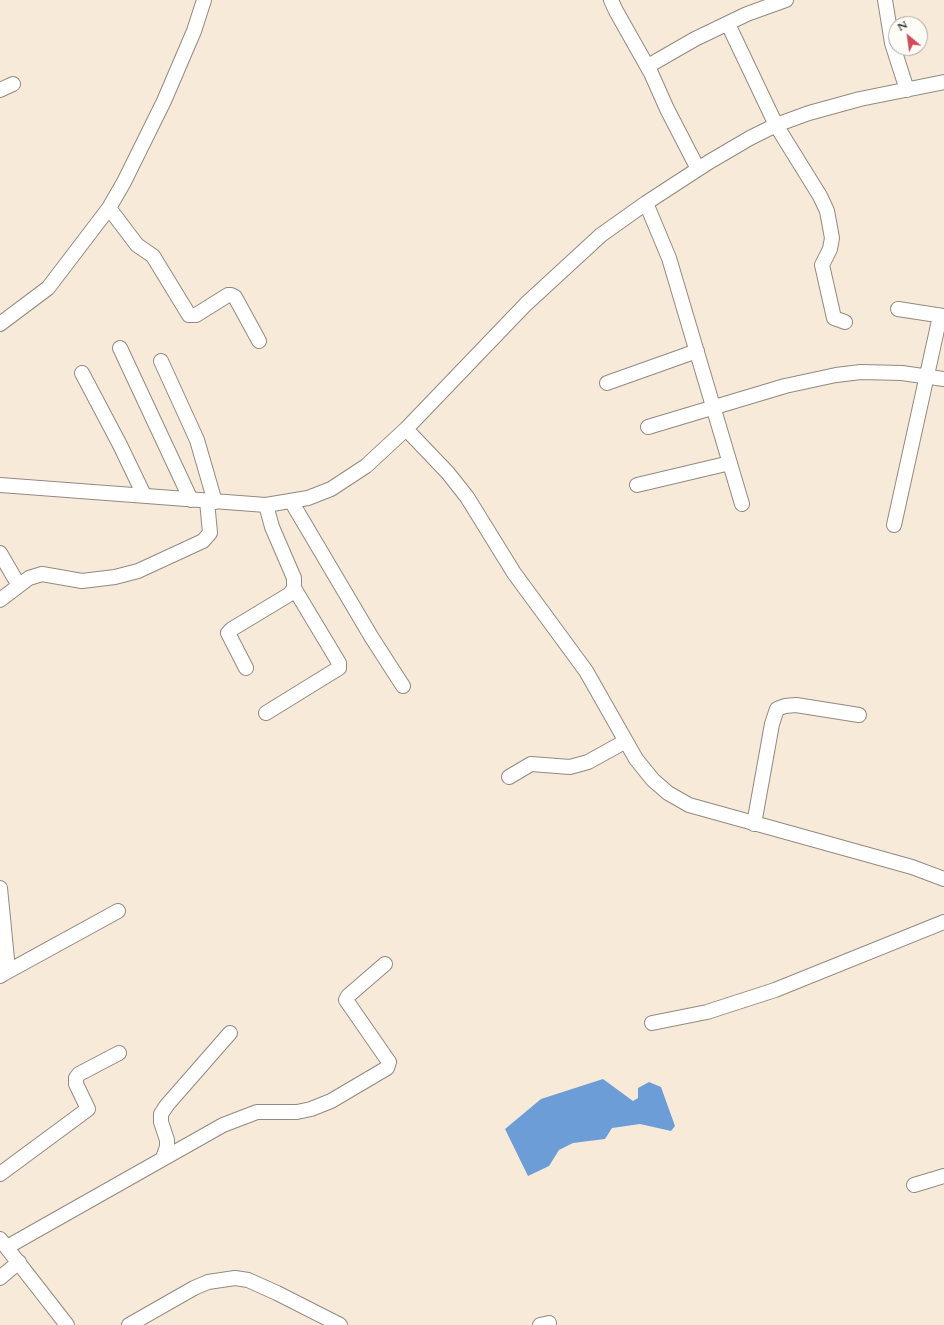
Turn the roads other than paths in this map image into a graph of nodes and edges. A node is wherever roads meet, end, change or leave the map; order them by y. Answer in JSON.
{"nodes":[{"id":1,"x":204,"y":0,"type":"edge"},
{"id":2,"x":612,"y":0,"type":"edge"},
{"id":3,"x":786,"y":0,"type":"edge"},
{"id":4,"x":885,"y":0,"type":"edge"},
{"id":5,"x":728,"y":24,"type":"junction"},
{"id":6,"x":648,"y":66,"type":"junction"},
{"id":7,"x":944,"y":82,"type":"edge"},
{"id":8,"x":13,"y":84,"type":"dead end"},
{"id":9,"x":0,"y":90,"type":"edge"},
{"id":10,"x":907,"y":90,"type":"junction"},
{"id":11,"x":776,"y":125,"type":"junction"},
{"id":12,"x":698,"y":169,"type":"junction"},
{"id":13,"x":646,"y":203,"type":"junction"},
{"id":14,"x":109,"y":208,"type":"junction"},
{"id":15,"x":898,"y":309,"type":"dead end"},
{"id":16,"x":942,"y":316,"type":"edge"},
{"id":17,"x":845,"y":322,"type":"dead end"},
{"id":18,"x":0,"y":324,"type":"edge"},
{"id":19,"x":259,"y":341,"type":"dead end"},
{"id":20,"x":120,"y":348,"type":"dead end"},
{"id":21,"x":697,"y":351,"type":"junction"},
{"id":22,"x":161,"y":360,"type":"dead end"},
{"id":23,"x":82,"y":373,"type":"dead end"},
{"id":24,"x":926,"y":376,"type":"junction"},
{"id":25,"x":944,"y":379,"type":"edge"},
{"id":26,"x":607,"y":383,"type":"dead end"},
{"id":27,"x":714,"y":408,"type":"junction"},
{"id":28,"x":648,"y":427,"type":"dead end"},
{"id":29,"x":406,"y":429,"type":"junction"},
{"id":30,"x":730,"y":463,"type":"junction"},
{"id":31,"x":0,"y":485,"type":"edge"},
{"id":32,"x":637,"y":485,"type":"dead end"},
{"id":33,"x":144,"y":495,"type":"junction"},
{"id":34,"x":191,"y":500,"type":"junction"},
{"id":35,"x":291,"y":501,"type":"junction"},
{"id":36,"x":211,"y":502,"type":"junction"},
{"id":37,"x":742,"y":504,"type":"dead end"},
{"id":38,"x":266,"y":505,"type":"junction"},
{"id":39,"x":894,"y":526,"type":"dead end"},
{"id":40,"x":0,"y":553,"type":"edge"},
{"id":41,"x":18,"y":584,"type":"junction"},
{"id":42,"x":294,"y":588,"type":"junction"},
{"id":43,"x":0,"y":600,"type":"edge"},
{"id":44,"x":246,"y":668,"type":"dead end"},
{"id":45,"x":403,"y":686,"type":"dead end"},
{"id":46,"x":266,"y":713,"type":"dead end"},
{"id":47,"x":859,"y":715,"type":"dead end"},
{"id":48,"x":626,"y":741,"type":"junction"},
{"id":49,"x":509,"y":777,"type":"dead end"},
{"id":50,"x":754,"y":824,"type":"junction"},
{"id":51,"x":944,"y":879,"type":"edge"},
{"id":52,"x":0,"y":888,"type":"edge"},
{"id":53,"x":118,"y":910,"type":"dead end"},
{"id":54,"x":944,"y":922,"type":"edge"},
{"id":55,"x":385,"y":964,"type":"dead end"},
{"id":56,"x":2,"y":975,"type":"edge"},
{"id":57,"x":652,"y":1023,"type":"dead end"},
{"id":58,"x":230,"y":1033,"type":"dead end"},
{"id":59,"x":119,"y":1053,"type":"dead end"},
{"id":60,"x":163,"y":1158,"type":"junction"},
{"id":61,"x":0,"y":1174,"type":"edge"},
{"id":62,"x":944,"y":1176,"type":"edge"},
{"id":63,"x":914,"y":1185,"type":"dead end"},
{"id":64,"x":4,"y":1243,"type":"edge"},
{"id":65,"x":19,"y":1262,"type":"junction"},
{"id":66,"x":0,"y":1278,"type":"edge"},
{"id":67,"x":67,"y":1325,"type":"edge"},
{"id":68,"x":129,"y":1325,"type":"edge"},
{"id":69,"x":340,"y":1325,"type":"edge"}],
"edges":[{"from":1,"to":14,"type":"street"},
{"from":2,"to":6,"type":"street"},
{"from":3,"to":5,"type":"street"},
{"from":4,"to":10,"type":"street"},
{"from":5,"to":6,"type":"street"},
{"from":5,"to":11,"type":"street"},
{"from":6,"to":12,"type":"street"},
{"from":7,"to":10,"type":"street"},
{"from":8,"to":9,"type":"street"},
{"from":10,"to":11,"type":"street"},
{"from":11,"to":12,"type":"street"},
{"from":11,"to":17,"type":"street"},
{"from":12,"to":13,"type":"street"},
{"from":13,"to":21,"type":"street"},
{"from":13,"to":29,"type":"street"},
{"from":14,"to":18,"type":"street"},
{"from":14,"to":19,"type":"street"},
{"from":15,"to":16,"type":"street"},
{"from":16,"to":24,"type":"street"},
{"from":20,"to":34,"type":"street"},
{"from":21,"to":26,"type":"street"},
{"from":21,"to":27,"type":"street"},
{"from":22,"to":36,"type":"street"},
{"from":23,"to":33,"type":"street"},
{"from":24,"to":25,"type":"street"},
{"from":24,"to":27,"type":"street"},
{"from":24,"to":39,"type":"street"},
{"from":27,"to":28,"type":"street"},
{"from":27,"to":30,"type":"street"},
{"from":29,"to":35,"type":"street"},
{"from":29,"to":48,"type":"street"},
{"from":30,"to":32,"type":"street"},
{"from":30,"to":37,"type":"street"},
{"from":31,"to":33,"type":"street"},
{"from":33,"to":34,"type":"street"},
{"from":34,"to":36,"type":"street"},
{"from":35,"to":38,"type":"street"},
{"from":35,"to":45,"type":"street"},
{"from":36,"to":38,"type":"street"},
{"from":36,"to":41,"type":"street"},
{"from":38,"to":42,"type":"street"},
{"from":40,"to":41,"type":"street"},
{"from":41,"to":43,"type":"street"},
{"from":42,"to":44,"type":"street"},
{"from":42,"to":46,"type":"street"},
{"from":47,"to":50,"type":"street"},
{"from":48,"to":49,"type":"street"},
{"from":48,"to":50,"type":"street"},
{"from":50,"to":51,"type":"street"},
{"from":52,"to":56,"type":"street"},
{"from":53,"to":56,"type":"street"},
{"from":54,"to":57,"type":"street"},
{"from":55,"to":60,"type":"street"},
{"from":58,"to":60,"type":"street"},
{"from":59,"to":61,"type":"street"},
{"from":60,"to":64,"type":"street"},
{"from":62,"to":63,"type":"street"},
{"from":64,"to":65,"type":"street"},
{"from":65,"to":66,"type":"street"},
{"from":65,"to":67,"type":"street"},
{"from":68,"to":69,"type":"street"}]}
